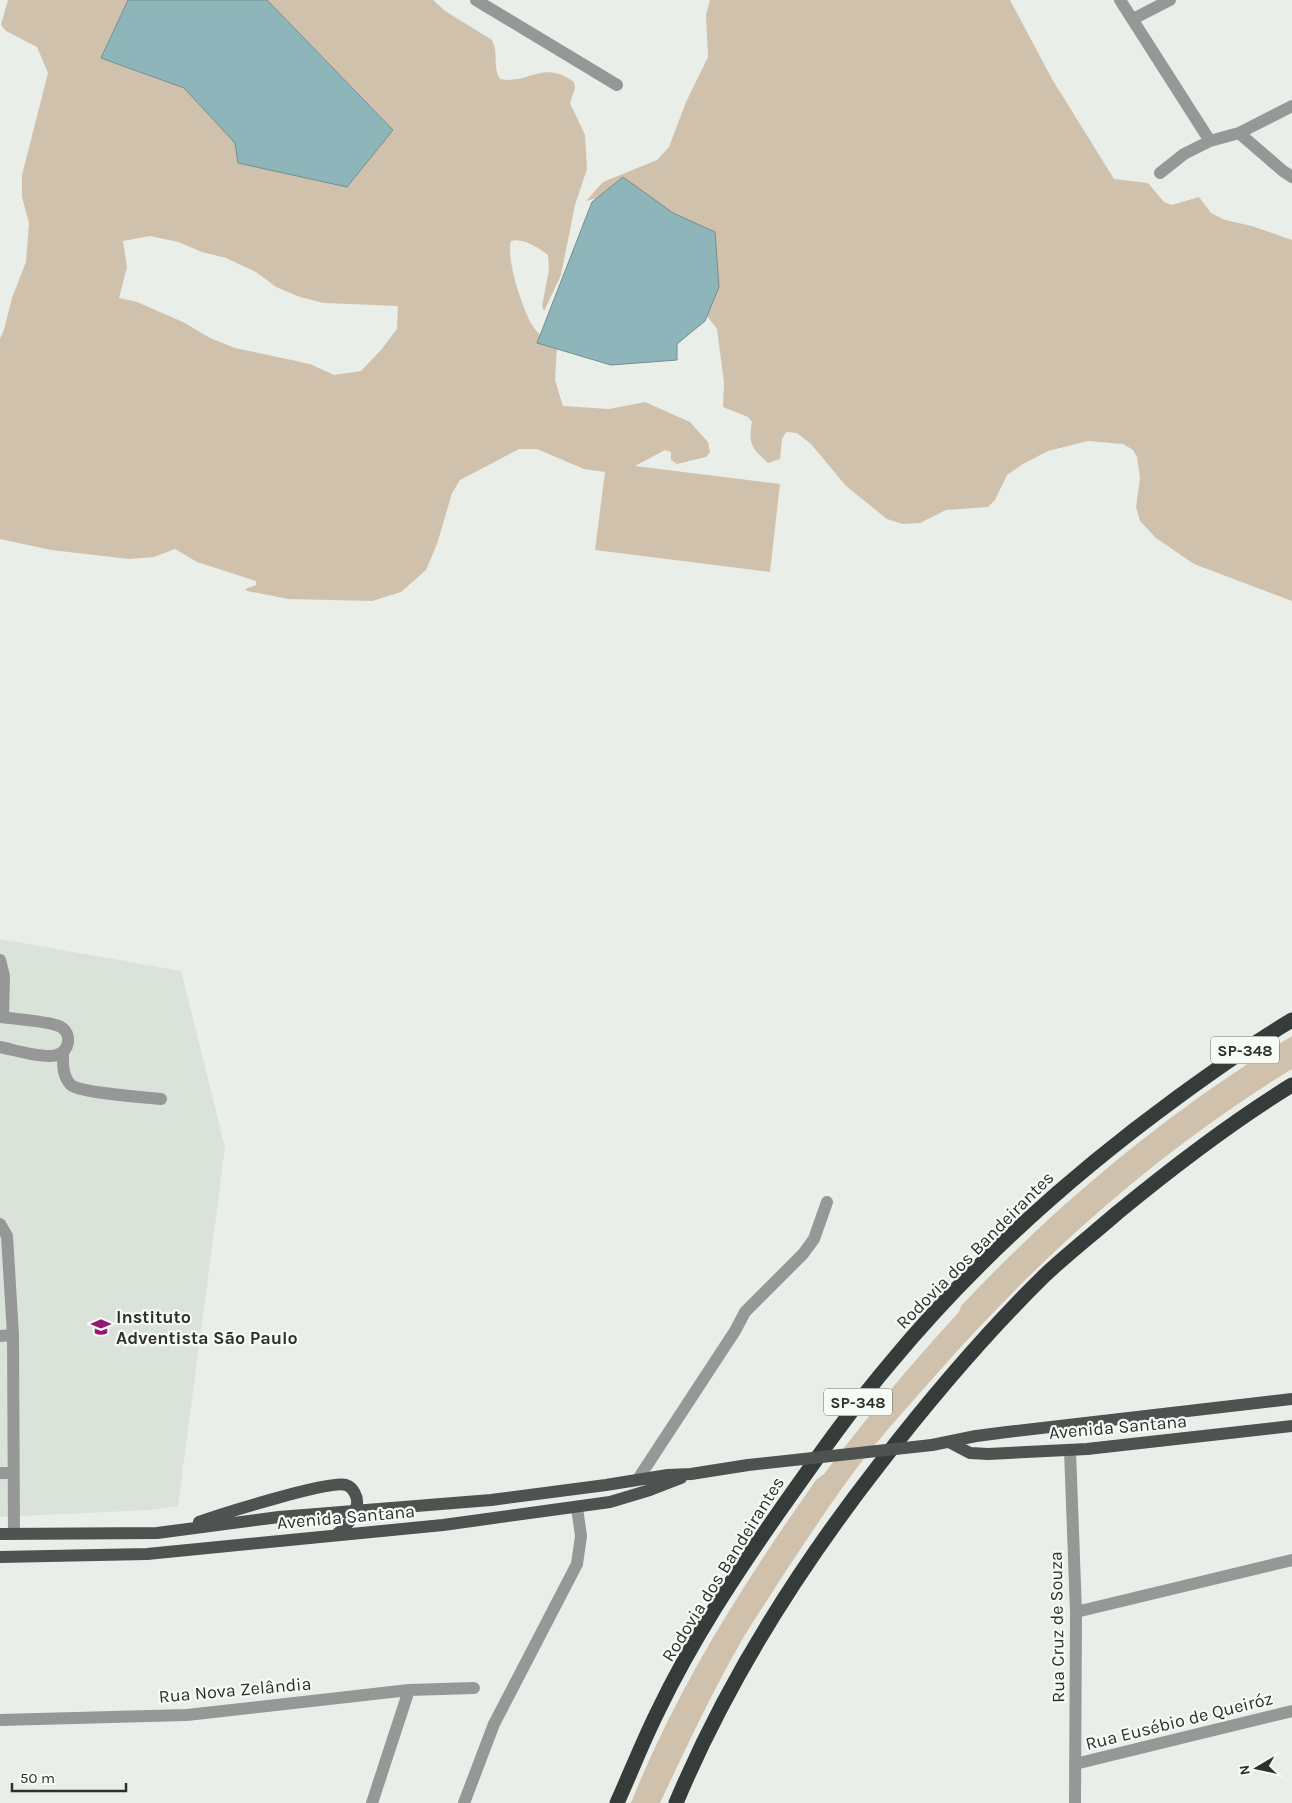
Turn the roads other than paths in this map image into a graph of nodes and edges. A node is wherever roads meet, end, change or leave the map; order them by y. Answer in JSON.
{"nodes":[{"id":1,"x":476,"y":0,"type":"edge"},
{"id":2,"x":1120,"y":0,"type":"edge"},
{"id":3,"x":1170,"y":0,"type":"edge"},
{"id":4,"x":1133,"y":19,"type":"junction"},
{"id":5,"x":617,"y":85,"type":"dead end"},
{"id":6,"x":1292,"y":106,"type":"edge"},
{"id":7,"x":1239,"y":133,"type":"junction"},
{"id":8,"x":1210,"y":141,"type":"junction"},
{"id":9,"x":1160,"y":173,"type":"dead end"},
{"id":10,"x":1292,"y":177,"type":"edge"},
{"id":11,"x":0,"y":960,"type":"edge"},
{"id":12,"x":1,"y":1017,"type":"edge"},
{"id":13,"x":1292,"y":1020,"type":"edge"},
{"id":14,"x":0,"y":1047,"type":"edge"},
{"id":15,"x":63,"y":1052,"type":"junction"},
{"id":16,"x":1292,"y":1085,"type":"edge"},
{"id":17,"x":161,"y":1099,"type":"dead end"},
{"id":18,"x":827,"y":1202,"type":"dead end"},
{"id":19,"x":0,"y":1224,"type":"edge"},
{"id":20,"x":6,"y":1336,"type":"edge"},
{"id":21,"x":1292,"y":1399,"type":"edge"},
{"id":22,"x":1292,"y":1426,"type":"edge"},
{"id":23,"x":949,"y":1442,"type":"junction"},
{"id":24,"x":1070,"y":1450,"type":"junction"},
{"id":25,"x":6,"y":1473,"type":"edge"},
{"id":26,"x":691,"y":1474,"type":"junction"},
{"id":27,"x":638,"y":1479,"type":"junction"},
{"id":28,"x":577,"y":1508,"type":"junction"},
{"id":29,"x":355,"y":1510,"type":"junction"},
{"id":30,"x":173,"y":1530,"type":"junction"},
{"id":31,"x":0,"y":1534,"type":"edge"},
{"id":32,"x":14,"y":1534,"type":"junction"},
{"id":33,"x":336,"y":1535,"type":"junction"},
{"id":34,"x":0,"y":1558,"type":"edge"},
{"id":35,"x":1292,"y":1560,"type":"edge"},
{"id":36,"x":1076,"y":1612,"type":"junction"},
{"id":37,"x":474,"y":1688,"type":"dead end"},
{"id":38,"x":409,"y":1690,"type":"junction"},
{"id":39,"x":1292,"y":1711,"type":"edge"},
{"id":40,"x":0,"y":1720,"type":"edge"},
{"id":41,"x":1074,"y":1764,"type":"junction"},
{"id":42,"x":372,"y":1803,"type":"edge"},
{"id":43,"x":464,"y":1803,"type":"edge"},
{"id":44,"x":617,"y":1803,"type":"edge"},
{"id":45,"x":676,"y":1803,"type":"edge"},
{"id":46,"x":1075,"y":1803,"type":"edge"}],
"edges":[{"from":1,"to":5,"type":"street"},
{"from":2,"to":4,"type":"street"},
{"from":3,"to":4,"type":"street"},
{"from":4,"to":8,"type":"street"},
{"from":6,"to":7,"type":"street"},
{"from":7,"to":8,"type":"street"},
{"from":7,"to":10,"type":"street"},
{"from":8,"to":9,"type":"street"},
{"from":11,"to":12,"type":"street"},
{"from":12,"to":15,"type":"street"},
{"from":13,"to":44,"type":"highway","name":"Rodovia dos Bandeirantes","number":"SP-348"},
{"from":14,"to":15,"type":"street"},
{"from":15,"to":17,"type":"street"},
{"from":16,"to":45,"type":"highway","number":"SP-348"},
{"from":18,"to":27,"type":"street"},
{"from":19,"to":20,"type":"street"},
{"from":20,"to":25,"type":"street"},
{"from":21,"to":23,"type":"main road","name":"Avenida Santana"},
{"from":22,"to":24,"type":"main road","name":"Avenida Santana"},
{"from":23,"to":24,"type":"main road","name":"Avenida Santana"},
{"from":23,"to":26,"type":"main road","name":"Avenida Santana","bridge":true},
{"from":24,"to":36,"type":"street","name":"Rua Cruz de Souza"},
{"from":25,"to":32,"type":"street"},
{"from":26,"to":27,"type":"main road","name":"Avenida Santana"},
{"from":26,"to":28,"type":"main road","name":"Avenida Santana"},
{"from":27,"to":29,"type":"main road","name":"Avenida Santana"},
{"from":28,"to":33,"type":"main road","name":"Avenida Santana"},
{"from":28,"to":43,"type":"street"},
{"from":29,"to":30,"type":"main road","name":"Avenida Santana"},
{"from":29,"to":30,"type":"main road"},
{"from":29,"to":33,"type":"main road"},
{"from":30,"to":32,"type":"main road","name":"Avenida Santana"},
{"from":31,"to":32,"type":"main road","name":"Avenida Santana"},
{"from":33,"to":34,"type":"main road","name":"Avenida Santana"},
{"from":35,"to":36,"type":"street"},
{"from":36,"to":41,"type":"street","name":"Rua Cruz de Souza"},
{"from":37,"to":38,"type":"street","name":"Rua Nova Zelândia"},
{"from":38,"to":40,"type":"street","name":"Rua Nova Zelândia"},
{"from":38,"to":42,"type":"street"},
{"from":39,"to":41,"type":"street","name":"Rua Eusébio de Queiróz"},
{"from":41,"to":46,"type":"street","name":"Rua Cruz de Souza"}]}
